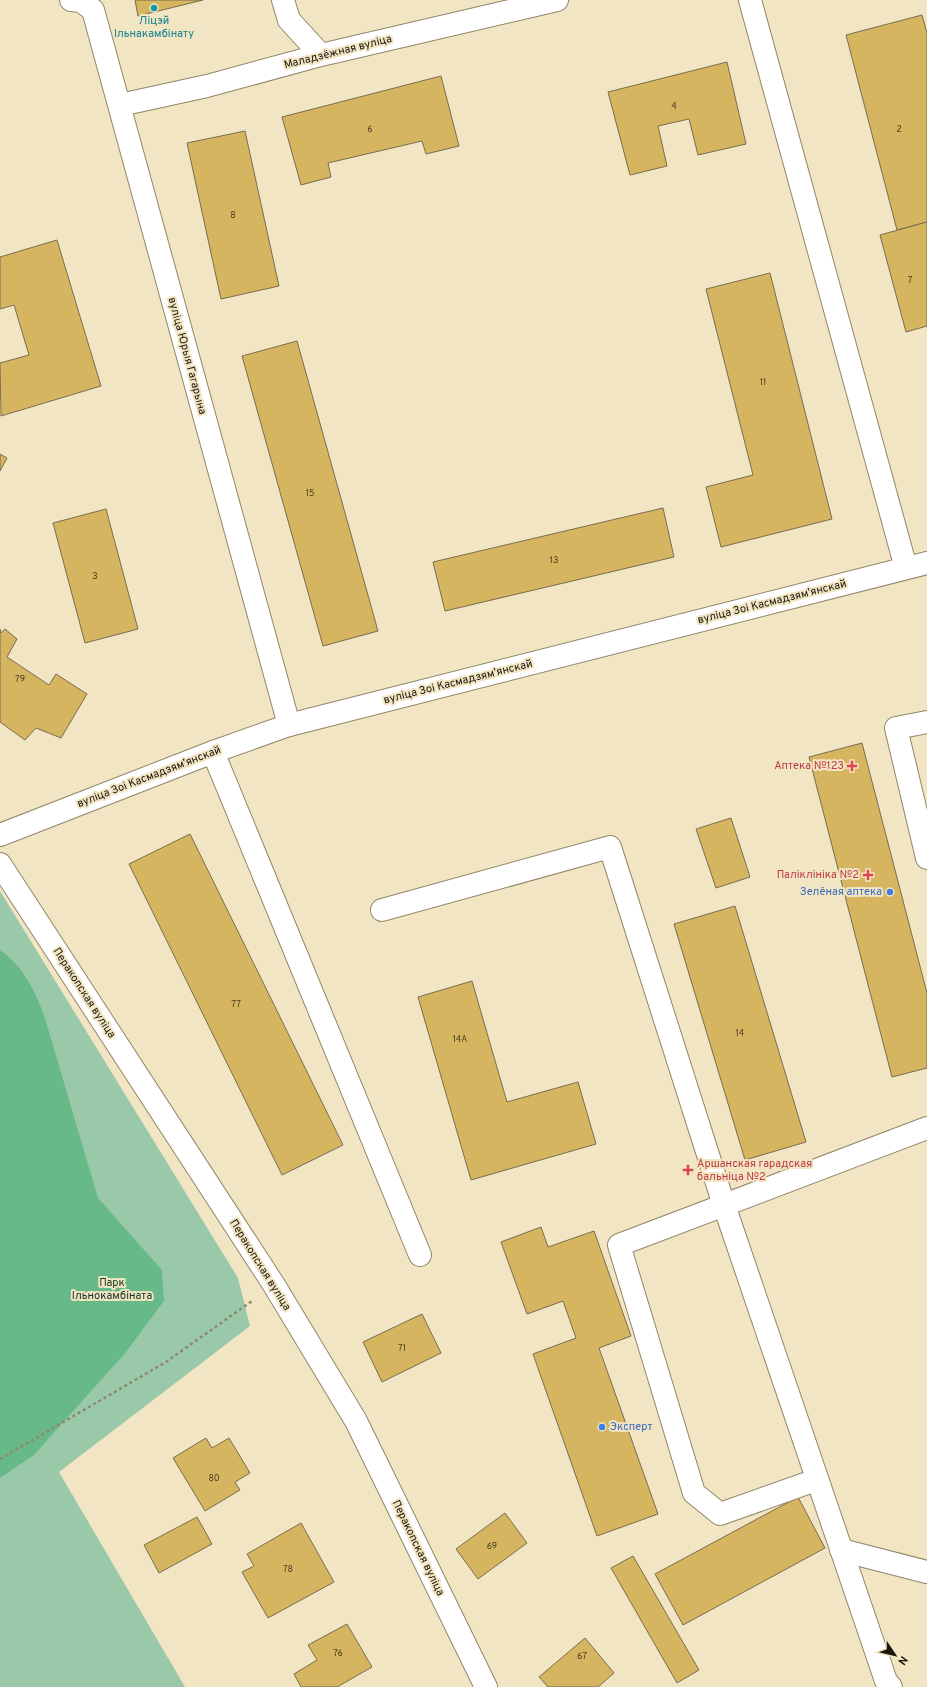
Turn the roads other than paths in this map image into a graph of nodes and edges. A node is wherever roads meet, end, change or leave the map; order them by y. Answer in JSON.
{"nodes":[{"id":1,"x":71,"y":0,"type":"edge"},
{"id":2,"x":283,"y":0,"type":"edge"},
{"id":3,"x":557,"y":0,"type":"edge"},
{"id":4,"x":750,"y":0,"type":"edge"},
{"id":5,"x":321,"y":55,"type":"junction"},
{"id":6,"x":120,"y":105,"type":"junction"},
{"id":7,"x":927,"y":564,"type":"edge"},
{"id":8,"x":906,"y":568,"type":"junction"},
{"id":9,"x":927,"y":722,"type":"edge"},
{"id":10,"x":289,"y":725,"type":"junction"},
{"id":11,"x":213,"y":752,"type":"junction"},
{"id":12,"x":0,"y":835,"type":"edge"},
{"id":13,"x":927,"y":858,"type":"edge"},
{"id":14,"x":0,"y":864,"type":"edge"},
{"id":15,"x":382,"y":910,"type":"dead end"},
{"id":16,"x":927,"y":1128,"type":"edge"},
{"id":17,"x":724,"y":1205,"type":"junction"},
{"id":18,"x":420,"y":1255,"type":"dead end"},
{"id":19,"x":816,"y":1480,"type":"junction"},
{"id":20,"x":841,"y":1550,"type":"junction"},
{"id":21,"x":927,"y":1572,"type":"edge"},
{"id":22,"x":486,"y":1687,"type":"edge"},
{"id":23,"x":891,"y":1687,"type":"edge"}],
"edges":[{"from":1,"to":6,"type":"street","name":"вуліца Юрыя Гагарына"},
{"from":2,"to":5,"type":"street"},
{"from":3,"to":5,"type":"street","name":"Маладзёжная вуліца"},
{"from":4,"to":8,"type":"street"},
{"from":5,"to":6,"type":"street","name":"Маладзёжная вуліца"},
{"from":6,"to":10,"type":"street","name":"вуліца Юрыя Гагарына"},
{"from":7,"to":8,"type":"street","name":"вуліца Зоі Касмадзямʼянскай"},
{"from":8,"to":10,"type":"street","name":"вуліца Зоі Касмадзямʼянскай"},
{"from":9,"to":13,"type":"street"},
{"from":10,"to":11,"type":"street","name":"вуліца Зоі Касмадзямʼянскай"},
{"from":11,"to":12,"type":"street","name":"вуліца Зоі Касмадзямʼянскай"},
{"from":11,"to":18,"type":"street"},
{"from":14,"to":22,"type":"street","name":"Перакопская вуліца"},
{"from":15,"to":17,"type":"street"},
{"from":16,"to":17,"type":"street"},
{"from":17,"to":19,"type":"street"},
{"from":17,"to":19,"type":"street"},
{"from":19,"to":20,"type":"street"},
{"from":20,"to":21,"type":"street"},
{"from":20,"to":23,"type":"street"}]}
